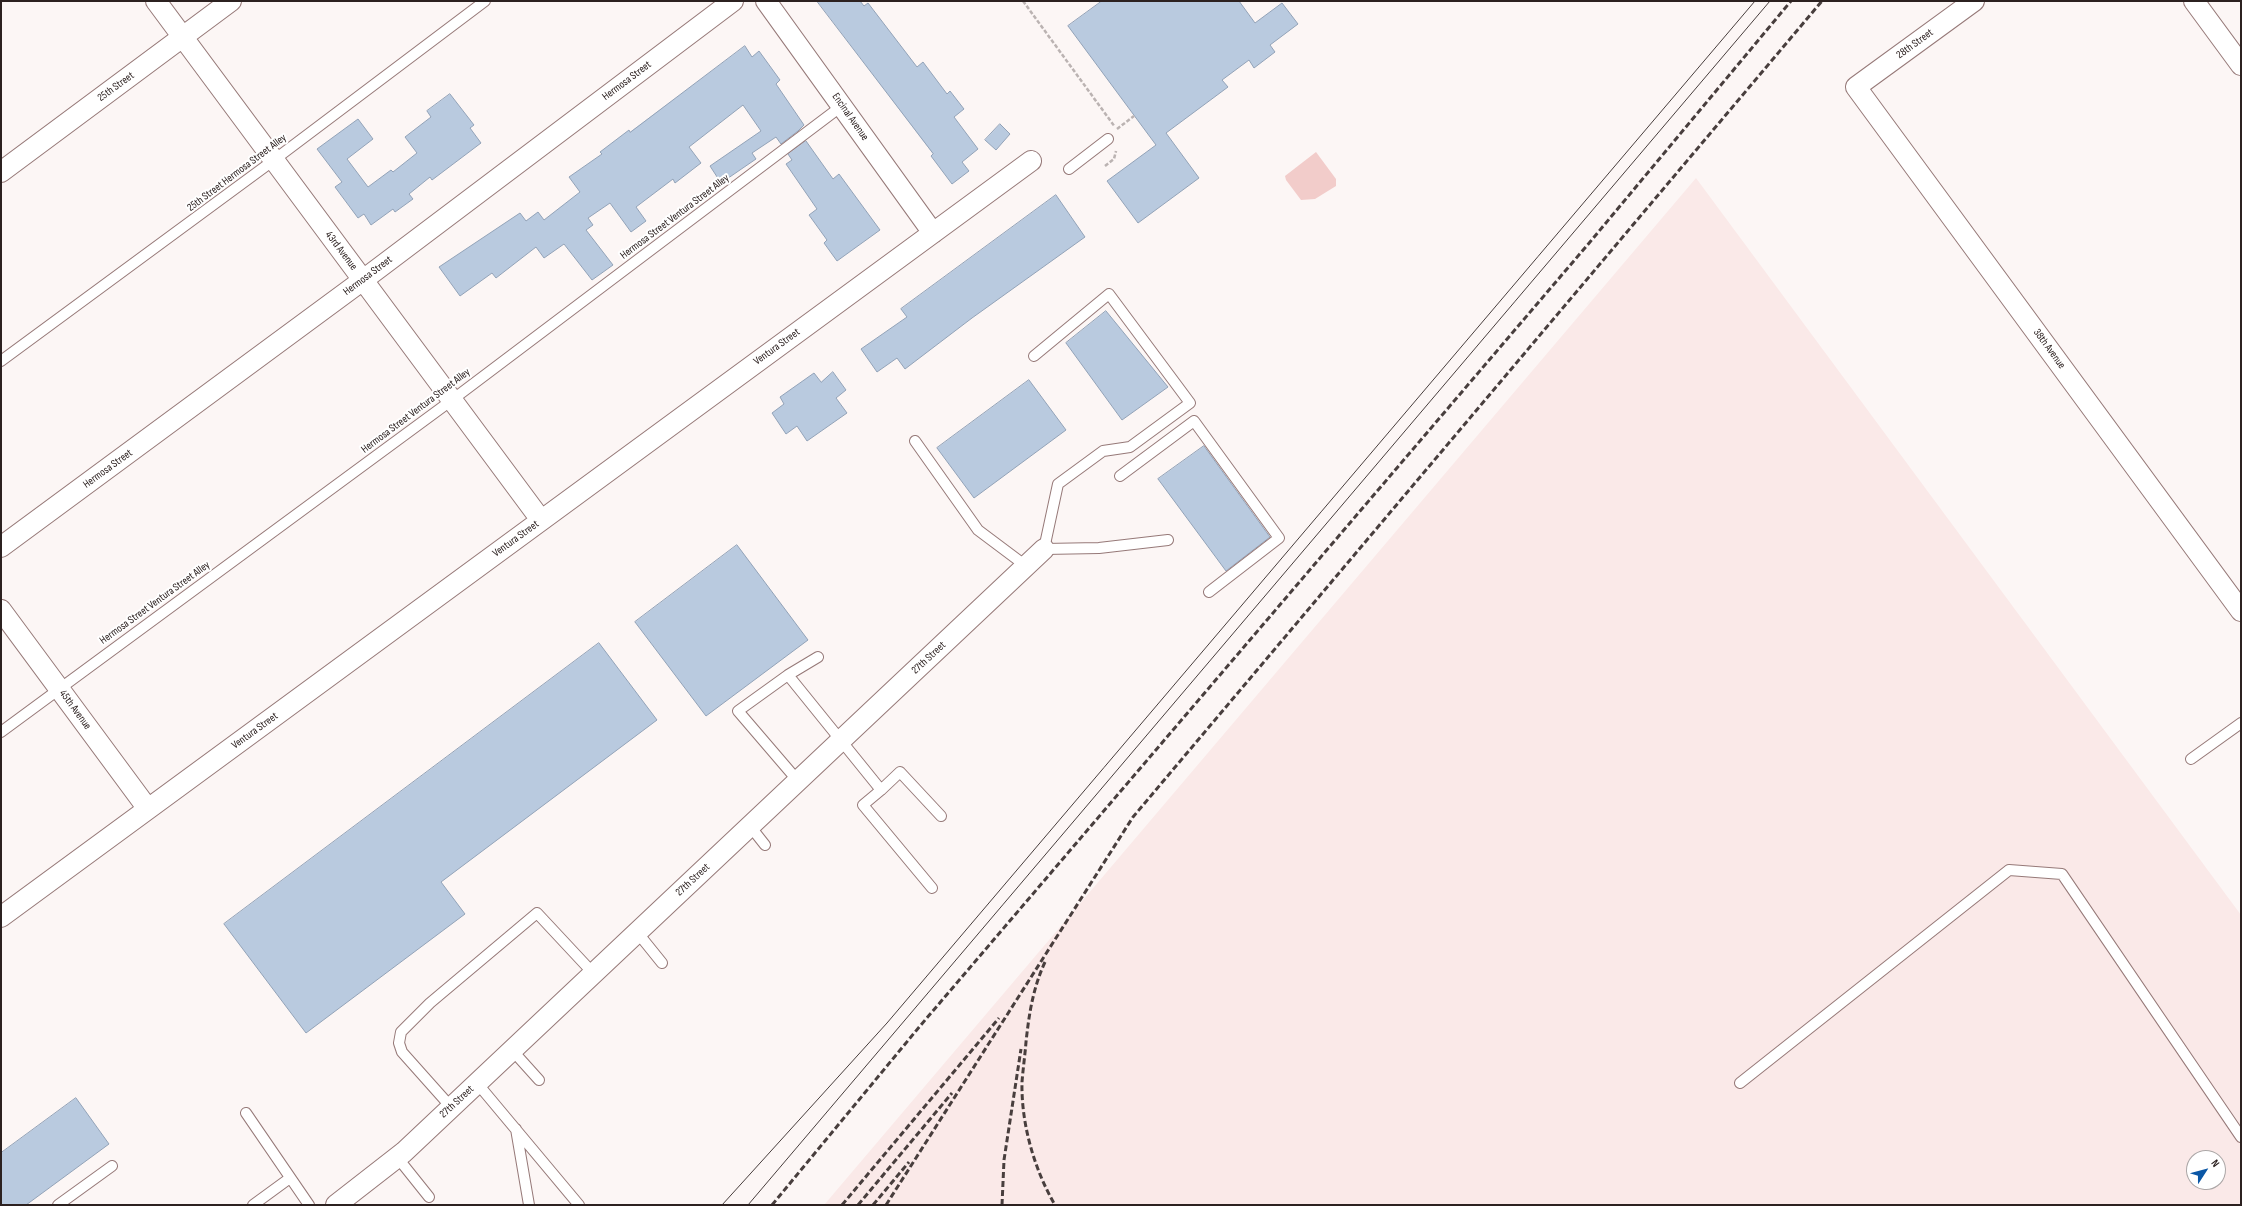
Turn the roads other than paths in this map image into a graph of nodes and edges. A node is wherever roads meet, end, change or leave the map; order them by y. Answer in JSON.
{"nodes":[{"id":1,"x":156,"y":1,"type":"edge"},
{"id":2,"x":231,"y":1,"type":"edge"},
{"id":3,"x":485,"y":1,"type":"edge"},
{"id":4,"x":732,"y":1,"type":"edge"},
{"id":5,"x":766,"y":1,"type":"edge"},
{"id":6,"x":1974,"y":1,"type":"edge"},
{"id":7,"x":2194,"y":1,"type":"edge"},
{"id":8,"x":183,"y":38,"type":"junction"},
{"id":9,"x":2241,"y":65,"type":"edge"},
{"id":10,"x":1856,"y":88,"type":"joint"},
{"id":11,"x":842,"y":105,"type":"junction"},
{"id":12,"x":1112,"y":137,"type":"road end"},
{"id":13,"x":274,"y":160,"type":"junction"},
{"id":14,"x":1031,"y":161,"type":"dead end"},
{"id":15,"x":1069,"y":169,"type":"dead end"},
{"id":16,"x":1,"y":172,"type":"edge"},
{"id":17,"x":933,"y":233,"type":"junction"},
{"id":18,"x":363,"y":280,"type":"junction"},
{"id":19,"x":1034,"y":356,"type":"dead end"},
{"id":20,"x":1,"y":361,"type":"edge"},
{"id":21,"x":452,"y":400,"type":"junction"},
{"id":22,"x":915,"y":441,"type":"dead end"},
{"id":23,"x":1120,"y":476,"type":"dead end"},
{"id":24,"x":541,"y":520,"type":"junction"},
{"id":25,"x":1168,"y":540,"type":"dead end"},
{"id":26,"x":1,"y":547,"type":"edge"},
{"id":27,"x":1044,"y":549,"type":"junction"},
{"id":28,"x":1026,"y":566,"type":"junction"},
{"id":29,"x":1209,"y":592,"type":"dead end"},
{"id":30,"x":1,"y":610,"type":"edge"},
{"id":31,"x":2241,"y":611,"type":"edge"},
{"id":32,"x":818,"y":656,"type":"dead end"},
{"id":33,"x":788,"y":675,"type":"junction"},
{"id":34,"x":59,"y":689,"type":"junction"},
{"id":35,"x":2241,"y":723,"type":"edge"},
{"id":36,"x":1,"y":732,"type":"edge"},
{"id":37,"x":840,"y":741,"type":"junction"},
{"id":38,"x":2191,"y":759,"type":"dead end"},
{"id":39,"x":798,"y":781,"type":"junction"},
{"id":40,"x":881,"y":790,"type":"junction"},
{"id":41,"x":148,"y":809,"type":"junction"},
{"id":42,"x":941,"y":816,"type":"dead end"},
{"id":43,"x":750,"y":826,"type":"junction"},
{"id":44,"x":765,"y":845,"type":"dead end"},
{"id":45,"x":932,"y":888,"type":"dead end"},
{"id":46,"x":1,"y":917,"type":"edge"},
{"id":47,"x":637,"y":932,"type":"junction"},
{"id":48,"x":662,"y":963,"type":"dead end"},
{"id":49,"x":593,"y":973,"type":"junction"},
{"id":50,"x":512,"y":1050,"type":"junction"},
{"id":51,"x":539,"y":1080,"type":"dead end"},
{"id":52,"x":477,"y":1083,"type":"junction"},
{"id":53,"x":1740,"y":1083,"type":"dead end"},
{"id":54,"x":451,"y":1108,"type":"junction"},
{"id":55,"x":246,"y":1113,"type":"dead end"},
{"id":56,"x":516,"y":1129,"type":"junction"},
{"id":57,"x":2241,"y":1137,"type":"edge"},
{"id":58,"x":397,"y":1157,"type":"junction"},
{"id":59,"x":112,"y":1166,"type":"dead end"},
{"id":60,"x":290,"y":1178,"type":"junction"},
{"id":61,"x":429,"y":1197,"type":"dead end"},
{"id":62,"x":58,"y":1205,"type":"edge"},
{"id":63,"x":253,"y":1205,"type":"edge"},
{"id":64,"x":309,"y":1205,"type":"edge"},
{"id":65,"x":336,"y":1205,"type":"edge"},
{"id":66,"x":529,"y":1205,"type":"edge"},
{"id":67,"x":579,"y":1205,"type":"edge"}],
"edges":[{"from":1,"to":8,"type":"street","name":"43rd Avenue"},
{"from":2,"to":8,"type":"street","name":"25th Street"},
{"from":3,"to":13,"type":"lane","name":"25th Street Hermosa Street Alley"},
{"from":4,"to":18,"type":"street","name":"Hermosa Street"},
{"from":5,"to":11,"type":"street","name":"Encinal Avenue"},
{"from":6,"to":10,"type":"street","name":"28th Street"},
{"from":7,"to":9,"type":"street"},
{"from":8,"to":13,"type":"street","name":"43rd Avenue"},
{"from":8,"to":16,"type":"street","name":"25th Street"},
{"from":10,"to":31,"type":"street","name":"38th Avenue"},
{"from":11,"to":17,"type":"street","name":"Encinal Avenue"},
{"from":11,"to":21,"type":"lane","name":"Hermosa Street Ventura Street Alley"},
{"from":12,"to":15,"type":"lane"},
{"from":13,"to":18,"type":"street","name":"43rd Avenue"},
{"from":13,"to":20,"type":"lane","name":"25th Street Hermosa Street Alley"},
{"from":14,"to":17,"type":"street","name":"Ventura Street"},
{"from":17,"to":24,"type":"street","name":"Ventura Street"},
{"from":18,"to":21,"type":"street","name":"43rd Avenue"},
{"from":18,"to":26,"type":"street","name":"Hermosa Street"},
{"from":19,"to":27,"type":"lane"},
{"from":21,"to":24,"type":"street","name":"43rd Avenue"},
{"from":21,"to":34,"type":"lane","name":"Hermosa Street Ventura Street Alley"},
{"from":22,"to":28,"type":"lane"},
{"from":23,"to":29,"type":"lane"},
{"from":24,"to":41,"type":"street","name":"Ventura Street"},
{"from":25,"to":27,"type":"lane"},
{"from":27,"to":28,"type":"street","name":"27th Street"},
{"from":28,"to":37,"type":"street","name":"27th Street"},
{"from":30,"to":34,"type":"street","name":"45th Avenue"},
{"from":32,"to":33,"type":"lane"},
{"from":33,"to":37,"type":"lane"},
{"from":33,"to":39,"type":"lane"},
{"from":34,"to":36,"type":"lane","name":"Hermosa Street Ventura Street Alley"},
{"from":34,"to":41,"type":"street","name":"45th Avenue"},
{"from":35,"to":38,"type":"lane"},
{"from":37,"to":39,"type":"street","name":"27th Street"},
{"from":37,"to":40,"type":"lane"},
{"from":39,"to":43,"type":"street","name":"27th Street"},
{"from":40,"to":42,"type":"lane"},
{"from":40,"to":45,"type":"lane"},
{"from":41,"to":46,"type":"street","name":"Ventura Street"},
{"from":43,"to":44,"type":"lane"},
{"from":43,"to":47,"type":"street","name":"27th Street"},
{"from":47,"to":48,"type":"lane"},
{"from":47,"to":49,"type":"street","name":"27th Street"},
{"from":49,"to":50,"type":"street","name":"27th Street"},
{"from":49,"to":54,"type":"lane"},
{"from":50,"to":51,"type":"lane"},
{"from":50,"to":52,"type":"street","name":"27th Street"},
{"from":52,"to":54,"type":"street","name":"27th Street"},
{"from":52,"to":56,"type":"lane"},
{"from":53,"to":57,"type":"lane"},
{"from":54,"to":58,"type":"street","name":"27th Street"},
{"from":55,"to":60,"type":"lane"},
{"from":56,"to":66,"type":"lane"},
{"from":56,"to":67,"type":"lane"},
{"from":58,"to":61,"type":"lane"},
{"from":58,"to":65,"type":"street","name":"27th Street"},
{"from":59,"to":62,"type":"lane"},
{"from":60,"to":63,"type":"lane"},
{"from":60,"to":64,"type":"lane"}]}
